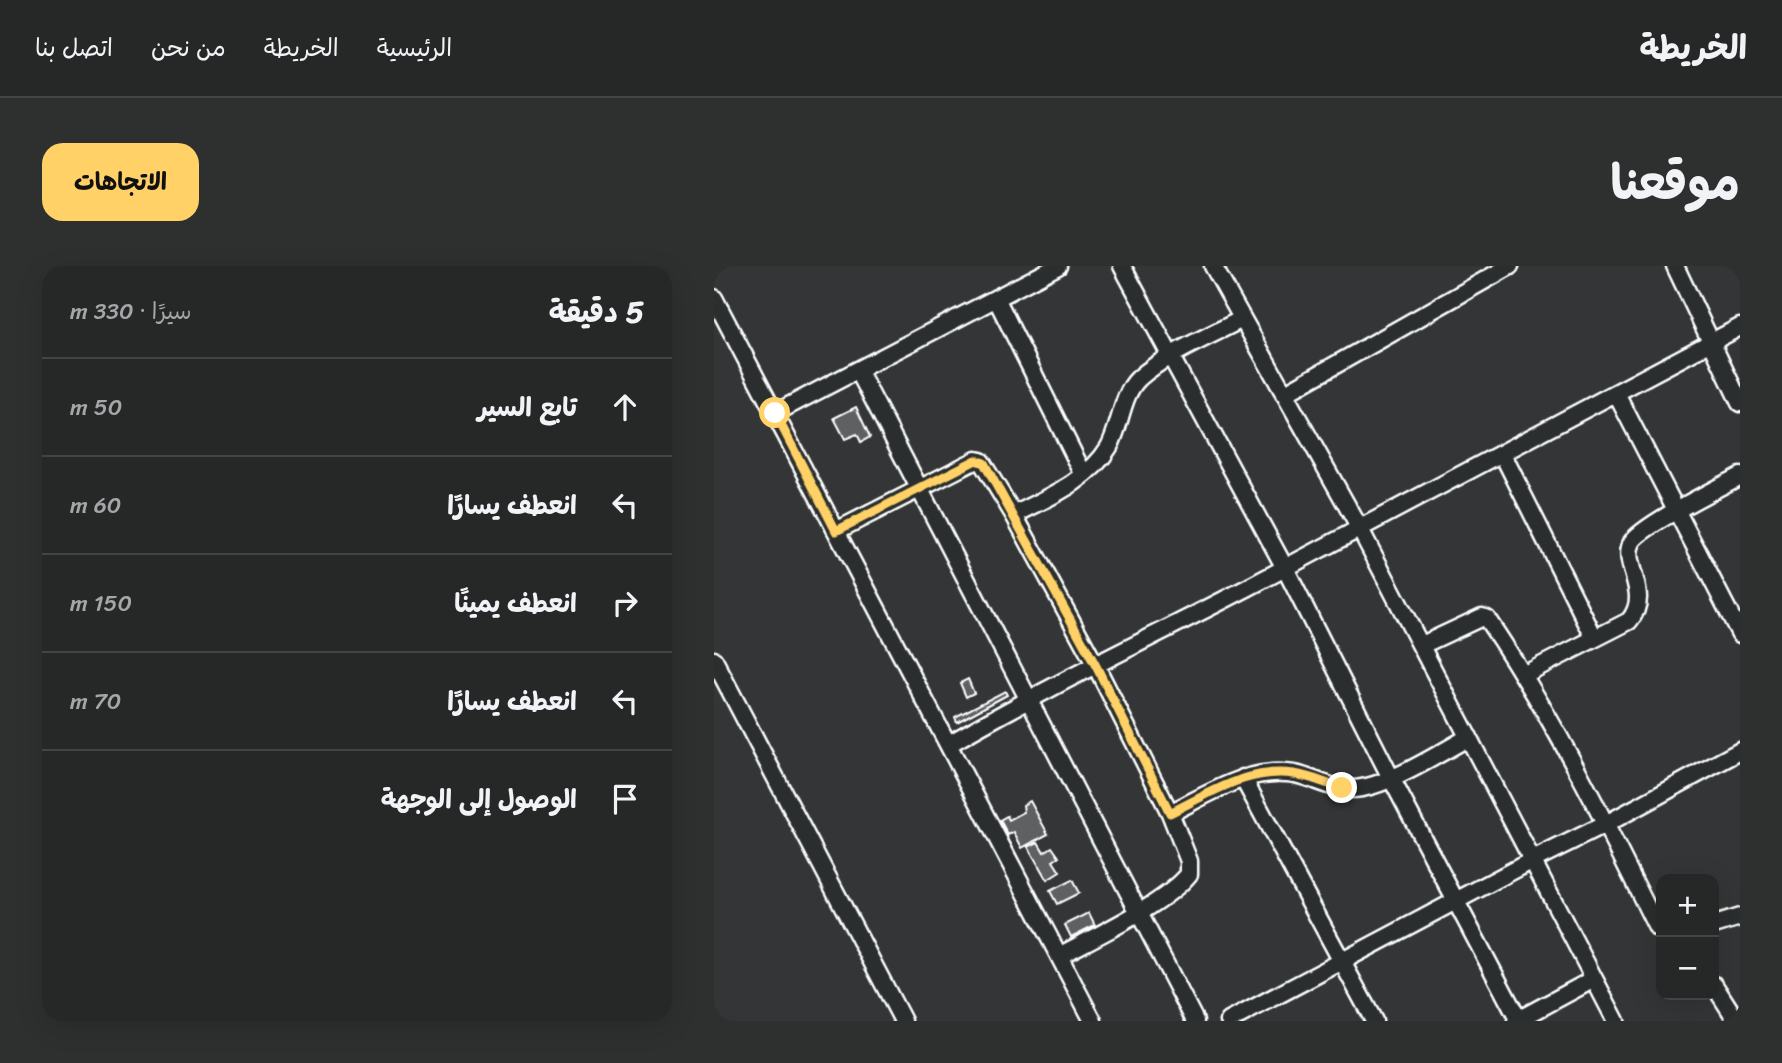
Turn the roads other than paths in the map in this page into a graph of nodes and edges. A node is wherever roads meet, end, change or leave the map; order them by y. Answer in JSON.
{"nodes":[{"id":1,"x":1058,"y":266,"type":"edge"},
{"id":2,"x":1122,"y":266,"type":"edge"},
{"id":3,"x":1213,"y":266,"type":"edge"},
{"id":4,"x":1510,"y":266,"type":"edge"},
{"id":5,"x":1675,"y":266,"type":"edge"},
{"id":6,"x":714,"y":298,"type":"edge"},
{"id":7,"x":996,"y":298,"type":"junction"},
{"id":8,"x":1242,"y":319,"type":"junction"},
{"id":9,"x":1740,"y":327,"type":"edge"},
{"id":10,"x":1712,"y":342,"type":"junction"},
{"id":11,"x":1170,"y":357,"type":"junction"},
{"id":12,"x":858,"y":370,"type":"junction"},
{"id":13,"x":1284,"y":394,"type":"junction"},
{"id":14,"x":1617,"y":395,"type":"junction"},
{"id":15,"x":1740,"y":403,"type":"edge"},
{"id":16,"x":775,"y":413,"type":"junction"},
{"id":17,"x":1503,"y":455,"type":"junction"},
{"id":18,"x":1084,"y":475,"type":"junction"},
{"id":19,"x":1740,"y":476,"type":"edge"},
{"id":20,"x":919,"y":488,"type":"junction"},
{"id":21,"x":1675,"y":512,"type":"junction"},
{"id":22,"x":1014,"y":515,"type":"junction"},
{"id":23,"x":1360,"y":529,"type":"junction"},
{"id":24,"x":836,"y":531,"type":"junction"},
{"id":25,"x":1285,"y":568,"type":"junction"},
{"id":26,"x":1740,"y":634,"type":"edge"},
{"id":27,"x":1594,"y":637,"type":"junction"},
{"id":28,"x":1422,"y":645,"type":"junction"},
{"id":29,"x":714,"y":660,"type":"edge"},
{"id":30,"x":1096,"y":666,"type":"junction"},
{"id":31,"x":1525,"y":674,"type":"junction"},
{"id":32,"x":1027,"y":699,"type":"junction"},
{"id":33,"x":1469,"y":737,"type":"junction"},
{"id":34,"x":949,"y":744,"type":"junction"},
{"id":35,"x":1740,"y":751,"type":"edge"},
{"id":36,"x":1242,"y":778,"type":"junction"},
{"id":37,"x":1391,"y":778,"type":"junction"},
{"id":38,"x":1170,"y":813,"type":"junction"},
{"id":39,"x":1606,"y":824,"type":"junction"},
{"id":40,"x":1533,"y":860,"type":"junction"},
{"id":41,"x":1456,"y":901,"type":"junction"},
{"id":42,"x":1139,"y":912,"type":"junction"},
{"id":43,"x":1740,"y":917,"type":"edge"},
{"id":44,"x":1719,"y":923,"type":"edge"},
{"id":45,"x":1656,"y":926,"type":"edge"},
{"id":46,"x":1059,"y":956,"type":"junction"},
{"id":47,"x":1342,"y":962,"type":"junction"},
{"id":48,"x":1594,"y":979,"type":"junction"},
{"id":49,"x":1719,"y":994,"type":"edge"},
{"id":50,"x":1734,"y":1020,"type":"edge"},
{"id":51,"x":903,"y":1021,"type":"edge"},
{"id":52,"x":1093,"y":1021,"type":"edge"},
{"id":53,"x":1195,"y":1021,"type":"edge"},
{"id":54,"x":1229,"y":1021,"type":"edge"},
{"id":55,"x":1374,"y":1021,"type":"edge"},
{"id":56,"x":1518,"y":1021,"type":"edge"},
{"id":57,"x":1616,"y":1021,"type":"edge"}],
"edges":[{"from":1,"to":7,"type":"street"},
{"from":2,"to":11,"type":"street"},
{"from":3,"to":8,"type":"street"},
{"from":4,"to":13,"type":"street"},
{"from":5,"to":10,"type":"street"},
{"from":6,"to":16,"type":"street"},
{"from":7,"to":12,"type":"street"},
{"from":7,"to":18,"type":"street"},
{"from":8,"to":11,"type":"street"},
{"from":8,"to":13,"type":"street"},
{"from":9,"to":10,"type":"street"},
{"from":10,"to":14,"type":"street"},
{"from":10,"to":15,"type":"street"},
{"from":11,"to":18,"type":"street"},
{"from":11,"to":25,"type":"street"},
{"from":12,"to":16,"type":"street"},
{"from":12,"to":20,"type":"street"},
{"from":13,"to":23,"type":"street"},
{"from":14,"to":17,"type":"street"},
{"from":14,"to":21,"type":"street"},
{"from":16,"to":24,"type":"street"},
{"from":17,"to":23,"type":"street"},
{"from":17,"to":27,"type":"street"},
{"from":18,"to":22,"type":"street"},
{"from":19,"to":21,"type":"street"},
{"from":20,"to":22,"type":"street"},
{"from":20,"to":24,"type":"street"},
{"from":20,"to":32,"type":"street"},
{"from":21,"to":26,"type":"street"},
{"from":21,"to":27,"type":"street"},
{"from":22,"to":30,"type":"street"},
{"from":23,"to":25,"type":"street"},
{"from":23,"to":28,"type":"street"},
{"from":24,"to":34,"type":"street"},
{"from":25,"to":30,"type":"street"},
{"from":25,"to":37,"type":"street"},
{"from":27,"to":31,"type":"street"},
{"from":28,"to":31,"type":"street"},
{"from":28,"to":33,"type":"street"},
{"from":29,"to":51,"type":"street"},
{"from":30,"to":32,"type":"street"},
{"from":30,"to":38,"type":"street"},
{"from":31,"to":39,"type":"street"},
{"from":32,"to":34,"type":"street"},
{"from":32,"to":42,"type":"street"},
{"from":33,"to":37,"type":"street"},
{"from":33,"to":40,"type":"street"},
{"from":34,"to":46,"type":"street"},
{"from":35,"to":39,"type":"street"},
{"from":36,"to":37,"type":"street"},
{"from":36,"to":38,"type":"street"},
{"from":36,"to":47,"type":"street"},
{"from":37,"to":41,"type":"street"},
{"from":38,"to":42,"type":"street"},
{"from":39,"to":40,"type":"street"},
{"from":39,"to":45,"type":"street"},
{"from":40,"to":41,"type":"street"},
{"from":40,"to":48,"type":"street"},
{"from":41,"to":47,"type":"street"},
{"from":41,"to":56,"type":"street"},
{"from":42,"to":46,"type":"street"},
{"from":42,"to":53,"type":"street"},
{"from":43,"to":44,"type":"street"},
{"from":46,"to":52,"type":"street"},
{"from":47,"to":54,"type":"street"},
{"from":47,"to":55,"type":"street"},
{"from":48,"to":56,"type":"street"},
{"from":48,"to":57,"type":"street"},
{"from":49,"to":50,"type":"street"}]}
